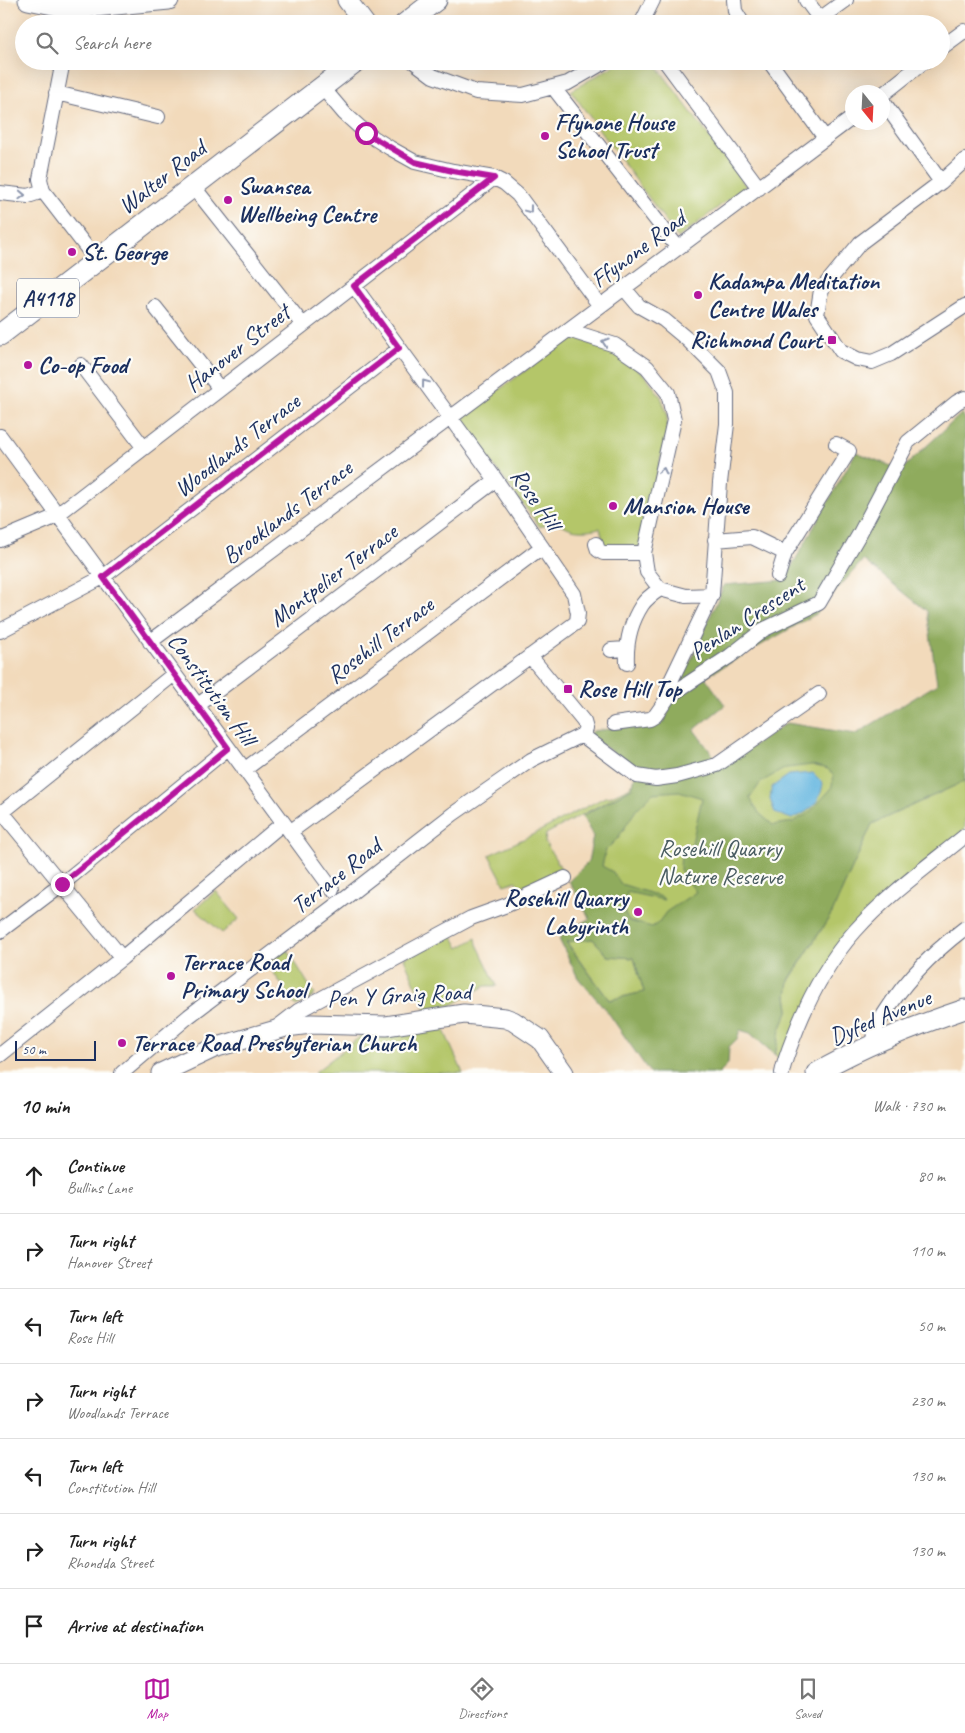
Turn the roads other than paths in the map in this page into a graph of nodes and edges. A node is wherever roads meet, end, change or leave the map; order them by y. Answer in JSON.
{"nodes":[{"id":1,"x":28,"y":0,"type":"edge"},
{"id":2,"x":169,"y":0,"type":"edge"},
{"id":3,"x":347,"y":0,"type":"edge"},
{"id":4,"x":436,"y":0,"type":"edge"},
{"id":5,"x":652,"y":0,"type":"edge"},
{"id":6,"x":734,"y":0,"type":"edge"},
{"id":7,"x":806,"y":0,"type":"edge"},
{"id":8,"x":846,"y":0,"type":"edge"},
{"id":9,"x":72,"y":11,"type":"edge"},
{"id":10,"x":358,"y":15,"type":"edge"},
{"id":11,"x":417,"y":15,"type":"edge"},
{"id":12,"x":645,"y":15,"type":"edge"},
{"id":13,"x":737,"y":15,"type":"edge"},
{"id":14,"x":814,"y":15,"type":"edge"},
{"id":15,"x":825,"y":15,"type":"edge"},
{"id":16,"x":965,"y":32,"type":"edge"},
{"id":17,"x":950,"y":41,"type":"edge"},
{"id":18,"x":61,"y":70,"type":"edge"},
{"id":19,"x":344,"y":70,"type":"edge"},
{"id":20,"x":425,"y":70,"type":"edge"},
{"id":21,"x":591,"y":70,"type":"edge"},
{"id":22,"x":672,"y":70,"type":"edge"},
{"id":23,"x":776,"y":70,"type":"edge"},
{"id":24,"x":914,"y":70,"type":"edge"},
{"id":25,"x":322,"y":87,"type":"junction"},
{"id":26,"x":553,"y":87,"type":"junction"},
{"id":27,"x":890,"y":89,"type":"edge"},
{"id":28,"x":56,"y":93,"type":"junction"},
{"id":29,"x":890,"y":111,"type":"edge"},
{"id":30,"x":158,"y":117,"type":"dead end"},
{"id":31,"x":845,"y":123,"type":"edge"},
{"id":32,"x":825,"y":138,"type":"junction"},
{"id":33,"x":965,"y":160,"type":"edge"},
{"id":34,"x":494,"y":178,"type":"junction"},
{"id":35,"x":941,"y":182,"type":"junction"},
{"id":36,"x":193,"y":186,"type":"junction"},
{"id":37,"x":759,"y":188,"type":"junction"},
{"id":38,"x":44,"y":191,"type":"junction"},
{"id":39,"x":0,"y":193,"type":"edge"},
{"id":40,"x":678,"y":248,"type":"junction"},
{"id":41,"x":97,"y":261,"type":"junction"},
{"id":42,"x":354,"y":286,"type":"junction"},
{"id":43,"x":624,"y":288,"type":"junction"},
{"id":44,"x":600,"y":306,"type":"junction"},
{"id":45,"x":965,"y":306,"type":"edge"},
{"id":46,"x":155,"y":308,"type":"dead end"},
{"id":47,"x":303,"y":325,"type":"junction"},
{"id":48,"x":568,"y":330,"type":"junction"},
{"id":49,"x":0,"y":335,"type":"edge"},
{"id":50,"x":399,"y":348,"type":"junction"},
{"id":51,"x":81,"y":365,"type":"dead end"},
{"id":52,"x":220,"y":389,"type":"junction"},
{"id":53,"x":965,"y":398,"type":"edge"},
{"id":54,"x":451,"y":418,"type":"junction"},
{"id":55,"x":0,"y":436,"type":"edge"},
{"id":56,"x":836,"y":444,"type":"dead end"},
{"id":57,"x":144,"y":448,"type":"junction"},
{"id":58,"x":496,"y":480,"type":"junction"},
{"id":59,"x":57,"y":515,"type":"junction"},
{"id":60,"x":0,"y":540,"type":"edge"},
{"id":61,"x":715,"y":540,"type":"junction"},
{"id":62,"x":596,"y":544,"type":"dead end"},
{"id":63,"x":542,"y":547,"type":"junction"},
{"id":64,"x":644,"y":553,"type":"junction"},
{"id":65,"x":785,"y":553,"type":"junction"},
{"id":66,"x":778,"y":576,"type":"dead end"},
{"id":67,"x":103,"y":577,"type":"junction"},
{"id":68,"x":660,"y":589,"type":"junction"},
{"id":69,"x":712,"y":595,"type":"junction"},
{"id":70,"x":0,"y":631,"type":"edge"},
{"id":71,"x":150,"y":642,"type":"junction"},
{"id":72,"x":611,"y":650,"type":"dead end"},
{"id":73,"x":530,"y":656,"type":"junction"},
{"id":74,"x":174,"y":674,"type":"junction"},
{"id":75,"x":819,"y":694,"type":"dead end"},
{"id":76,"x":669,"y":696,"type":"junction"},
{"id":77,"x":197,"y":706,"type":"junction"},
{"id":78,"x":614,"y":724,"type":"dead end"},
{"id":79,"x":584,"y":732,"type":"junction"},
{"id":80,"x":228,"y":748,"type":"junction"},
{"id":81,"x":244,"y":770,"type":"junction"},
{"id":82,"x":1,"y":813,"type":"edge"},
{"id":83,"x":286,"y":828,"type":"junction"},
{"id":84,"x":965,"y":836,"type":"edge"},
{"id":85,"x":566,"y":878,"type":"dead end"},
{"id":86,"x":62,"y":884,"type":"junction"},
{"id":87,"x":332,"y":890,"type":"dead end"},
{"id":88,"x":965,"y":928,"type":"edge"},
{"id":89,"x":0,"y":931,"type":"edge"},
{"id":90,"x":122,"y":958,"type":"junction"},
{"id":91,"x":965,"y":1009,"type":"edge"},
{"id":92,"x":273,"y":1030,"type":"junction"},
{"id":93,"x":877,"y":1043,"type":"junction"},
{"id":94,"x":0,"y":1054,"type":"edge"},
{"id":95,"x":122,"y":1073,"type":"edge"},
{"id":96,"x":162,"y":1073,"type":"edge"},
{"id":97,"x":564,"y":1073,"type":"edge"},
{"id":98,"x":782,"y":1073,"type":"edge"},
{"id":99,"x":816,"y":1073,"type":"edge"}],
"edges":[{"from":1,"to":9,"type":"street"},
{"from":2,"to":9,"type":"street"},
{"from":3,"to":10,"type":"street"},
{"from":4,"to":11,"type":"main road"},
{"from":5,"to":12,"type":"street"},
{"from":6,"to":13,"type":"street"},
{"from":7,"to":14,"type":"street"},
{"from":8,"to":15,"type":"street"},
{"from":16,"to":17,"type":"street"},
{"from":18,"to":28,"type":"street"},
{"from":19,"to":25,"type":"main road","name":"Walter Road","number":"A4118"},
{"from":20,"to":26,"type":"street"},
{"from":21,"to":26,"type":"street"},
{"from":22,"to":37,"type":"street"},
{"from":23,"to":32,"type":"street"},
{"from":24,"to":27,"type":"street"},
{"from":25,"to":34,"type":"street"},
{"from":25,"to":36,"type":"main road","name":"Walter Road","number":"A4118"},
{"from":26,"to":40,"type":"street"},
{"from":28,"to":30,"type":"street"},
{"from":28,"to":38,"type":"street"},
{"from":29,"to":35,"type":"street"},
{"from":31,"to":32,"type":"street","name":"Ffynone Road"},
{"from":32,"to":37,"type":"street","name":"Ffynone Road"},
{"from":33,"to":35,"type":"street"},
{"from":34,"to":42,"type":"street","name":"Hanover Street"},
{"from":34,"to":44,"type":"street","one_way":true},
{"from":35,"to":45,"type":"street"},
{"from":36,"to":41,"type":"main road","name":"Walter Road","number":"A4118"},
{"from":36,"to":47,"type":"street"},
{"from":37,"to":40,"type":"street","name":"Ffynone Road"},
{"from":39,"to":38,"type":"street","one_way":true},
{"from":38,"to":41,"type":"street"},
{"from":40,"to":43,"type":"street","name":"Ffynone Road"},
{"from":41,"to":49,"type":"main road","name":"Walter Road","number":"A4118"},
{"from":42,"to":47,"type":"street","name":"Hanover Street"},
{"from":42,"to":50,"type":"street","name":"Rose Hill"},
{"from":43,"to":44,"type":"street","name":"Ffynone Road"},
{"from":43,"to":61,"type":"street"},
{"from":44,"to":48,"type":"street","name":"Ffynone Road"},
{"from":46,"to":52,"type":"street"},
{"from":47,"to":52,"type":"street","name":"Hanover Street"},
{"from":48,"to":54,"type":"street","name":"Ffynone Road"},
{"from":64,"to":48,"type":"street","one_way":true},
{"from":54,"to":50,"type":"street","name":"Rose Hill","one_way":true},
{"from":50,"to":67,"type":"street","name":"Woodlands Terrace"},
{"from":51,"to":57,"type":"street"},
{"from":52,"to":57,"type":"street","name":"Hanover Street"},
{"from":53,"to":76,"type":"street","name":"Penlan Crescent"},
{"from":54,"to":58,"type":"street","name":"Rose Hill"},
{"from":54,"to":71,"type":"street","name":"Brooklands Terrace"},
{"from":55,"to":59,"type":"street","name":"Constitution Hill"},
{"from":56,"to":65,"type":"street"},
{"from":57,"to":59,"type":"street","name":"Hanover Street"},
{"from":58,"to":63,"type":"street","name":"Rose Hill"},
{"from":58,"to":77,"type":"street","name":"Montpelier Terrace"},
{"from":59,"to":60,"type":"street","name":"Hanover Street"},
{"from":59,"to":67,"type":"street","name":"Constitution Hill"},
{"from":61,"to":65,"type":"street"},
{"from":61,"to":69,"type":"street"},
{"from":62,"to":64,"type":"street"},
{"from":63,"to":73,"type":"street","name":"Rose Hill"},
{"from":63,"to":81,"type":"street","name":"Rosehill Terrace"},
{"from":64,"to":68,"type":"street"},
{"from":65,"to":66,"type":"street"},
{"from":67,"to":70,"type":"street","name":"Woodlands Terrace"},
{"from":67,"to":71,"type":"street","name":"Constitution Hill"},
{"from":68,"to":69,"type":"street"},
{"from":68,"to":72,"type":"street"},
{"from":69,"to":76,"type":"street"},
{"from":71,"to":74,"type":"street","name":"Constitution Hill"},
{"from":73,"to":79,"type":"street"},
{"from":73,"to":83,"type":"street"},
{"from":74,"to":77,"type":"street","name":"Constitution Hill"},
{"from":74,"to":82,"type":"street"},
{"from":75,"to":79,"type":"street"},
{"from":76,"to":78,"type":"street","name":"Penlan Crescent"},
{"from":77,"to":80,"type":"street","name":"Constitution Hill"},
{"from":79,"to":95,"type":"street","name":"Terrace Road"},
{"from":80,"to":81,"type":"street","name":"Constitution Hill"},
{"from":80,"to":86,"type":"street"},
{"from":81,"to":83,"type":"street","name":"Constitution Hill"},
{"from":82,"to":86,"type":"street"},
{"from":83,"to":87,"type":"street","name":"Constitution Hill"},
{"from":83,"to":90,"type":"street"},
{"from":84,"to":98,"type":"street"},
{"from":85,"to":92,"type":"street"},
{"from":86,"to":89,"type":"street"},
{"from":86,"to":90,"type":"street"},
{"from":88,"to":93,"type":"street"},
{"from":90,"to":94,"type":"street"},
{"from":91,"to":93,"type":"street","name":"Dyfed Avenue"},
{"from":92,"to":96,"type":"street","name":"Pen Y Graig Road"},
{"from":92,"to":97,"type":"street","name":"Pen Y Graig Road"},
{"from":93,"to":99,"type":"street","name":"Dyfed Avenue"}]}
